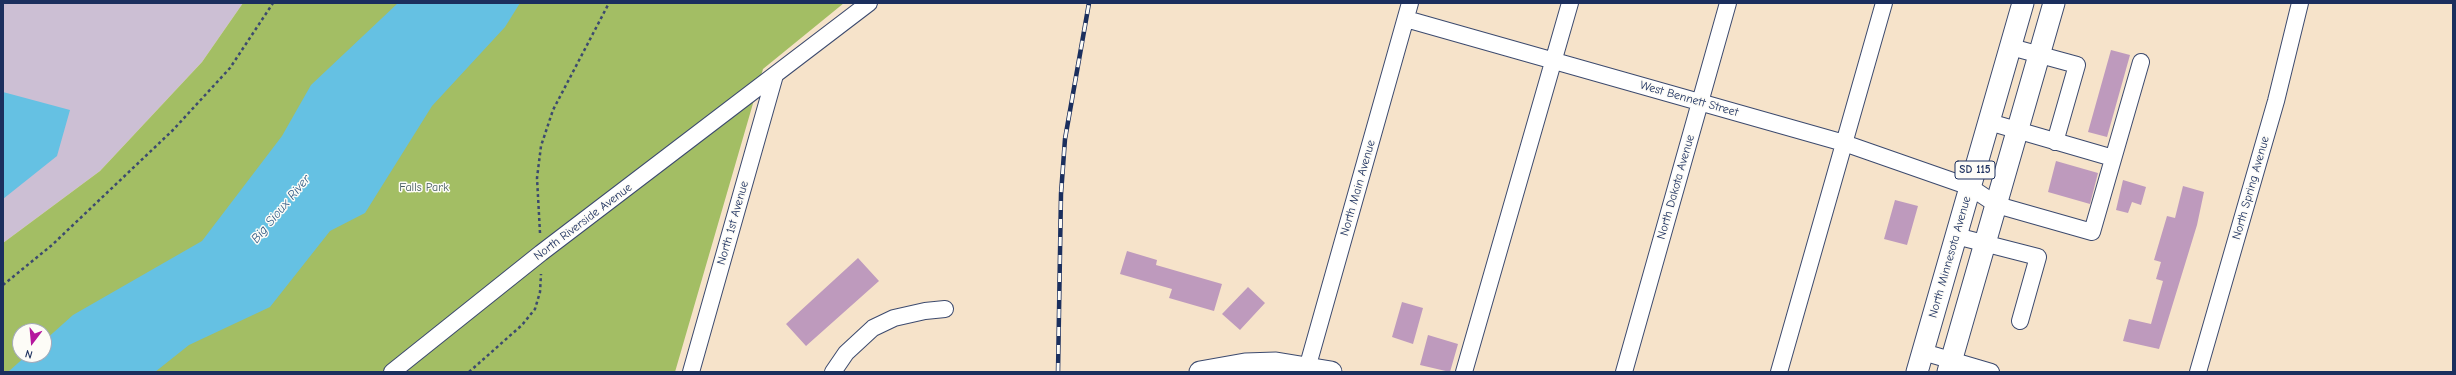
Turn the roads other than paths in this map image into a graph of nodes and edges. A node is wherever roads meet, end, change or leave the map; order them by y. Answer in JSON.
{"nodes":[{"id":1,"x":869,"y":3,"type":"edge"},
{"id":2,"x":1410,"y":3,"type":"edge"},
{"id":3,"x":1570,"y":3,"type":"edge"},
{"id":4,"x":1728,"y":3,"type":"edge"},
{"id":5,"x":1884,"y":3,"type":"edge"},
{"id":6,"x":2024,"y":3,"type":"edge"},
{"id":7,"x":2054,"y":3,"type":"edge"},
{"id":8,"x":2300,"y":3,"type":"edge"},
{"id":9,"x":1406,"y":18,"type":"junction"},
{"id":10,"x":2011,"y":47,"type":"junction"},
{"id":11,"x":2040,"y":55,"type":"junction"},
{"id":12,"x":1554,"y":60,"type":"junction"},
{"id":13,"x":2140,"y":62,"type":"dead end"},
{"id":14,"x":776,"y":75,"type":"junction"},
{"id":15,"x":1700,"y":102,"type":"junction"},
{"id":16,"x":1989,"y":122,"type":"junction"},
{"id":17,"x":2018,"y":130,"type":"junction"},
{"id":18,"x":2055,"y":142,"type":"junction"},
{"id":19,"x":1844,"y":143,"type":"junction"},
{"id":20,"x":2113,"y":158,"type":"junction"},
{"id":21,"x":1970,"y":187,"type":"junction"},
{"id":22,"x":1996,"y":205,"type":"junction"},
{"id":23,"x":1956,"y":236,"type":"junction"},
{"id":24,"x":1986,"y":243,"type":"junction"},
{"id":25,"x":945,"y":309,"type":"dead end"},
{"id":26,"x":2020,"y":321,"type":"dead end"},
{"id":27,"x":1922,"y":352,"type":"junction"},
{"id":28,"x":1950,"y":366,"type":"edge"},
{"id":29,"x":1307,"y":369,"type":"edge"},
{"id":30,"x":392,"y":372,"type":"edge"},
{"id":31,"x":691,"y":372,"type":"edge"},
{"id":32,"x":834,"y":372,"type":"edge"},
{"id":33,"x":1200,"y":372,"type":"edge"},
{"id":34,"x":1331,"y":372,"type":"edge"},
{"id":35,"x":1464,"y":372,"type":"edge"},
{"id":36,"x":1624,"y":372,"type":"edge"},
{"id":37,"x":1779,"y":372,"type":"edge"},
{"id":38,"x":1917,"y":372,"type":"edge"},
{"id":39,"x":1991,"y":372,"type":"edge"},
{"id":40,"x":2198,"y":372,"type":"edge"}],
"edges":[{"from":1,"to":14,"type":"street","name":"North Riverside Avenue"},
{"from":2,"to":9,"type":"street","name":"North Main Avenue"},
{"from":3,"to":12,"type":"street"},
{"from":4,"to":15,"type":"street","name":"North Dakota Avenue"},
{"from":5,"to":19,"type":"street"},
{"from":6,"to":10,"type":"main road","name":"North Minnesota Avenue","number":"SD 115"},
{"from":7,"to":11,"type":"main road","number":"SD 115"},
{"from":8,"to":40,"type":"street","name":"North Spring Avenue"},
{"from":9,"to":12,"type":"street","name":"West Bennett Street"},
{"from":9,"to":29,"type":"street","name":"North Main Avenue"},
{"from":10,"to":11,"type":"street"},
{"from":10,"to":16,"type":"main road","name":"North Minnesota Avenue","number":"SD 115"},
{"from":11,"to":17,"type":"main road","number":"SD 115"},
{"from":11,"to":18,"type":"street"},
{"from":12,"to":15,"type":"street","name":"West Bennett Street"},
{"from":12,"to":35,"type":"street"},
{"from":13,"to":20,"type":"street"},
{"from":14,"to":30,"type":"street","name":"North Riverside Avenue"},
{"from":14,"to":31,"type":"street","name":"North 1st Avenue"},
{"from":15,"to":19,"type":"street","name":"West Bennett Street"},
{"from":15,"to":36,"type":"street","name":"North Dakota Avenue"},
{"from":16,"to":17,"type":"street"},
{"from":16,"to":21,"type":"main road","name":"North Minnesota Avenue","number":"SD 115"},
{"from":17,"to":18,"type":"street"},
{"from":17,"to":22,"type":"main road","number":"SD 115"},
{"from":18,"to":20,"type":"street"},
{"from":19,"to":21,"type":"street","name":"West Bennett Street"},
{"from":19,"to":37,"type":"street"},
{"from":20,"to":22,"type":"street","name":"West Bennett Street"},
{"from":21,"to":22,"type":"street","name":"West Bennett Street"},
{"from":21,"to":23,"type":"main road","name":"North Minnesota Avenue","number":"SD 115"},
{"from":22,"to":24,"type":"main road","number":"SD 115"},
{"from":23,"to":24,"type":"street"},
{"from":23,"to":27,"type":"main road","name":"North Minnesota Avenue","number":"SD 115"},
{"from":24,"to":26,"type":"street"},
{"from":24,"to":28,"type":"main road","number":"SD 115"},
{"from":25,"to":32,"type":"street"},
{"from":27,"to":28,"type":"street"},
{"from":27,"to":38,"type":"main road","name":"North Minnesota Avenue","number":"SD 115"},
{"from":28,"to":39,"type":"street"},
{"from":29,"to":33,"type":"main road"},
{"from":29,"to":34,"type":"main road"}]}
